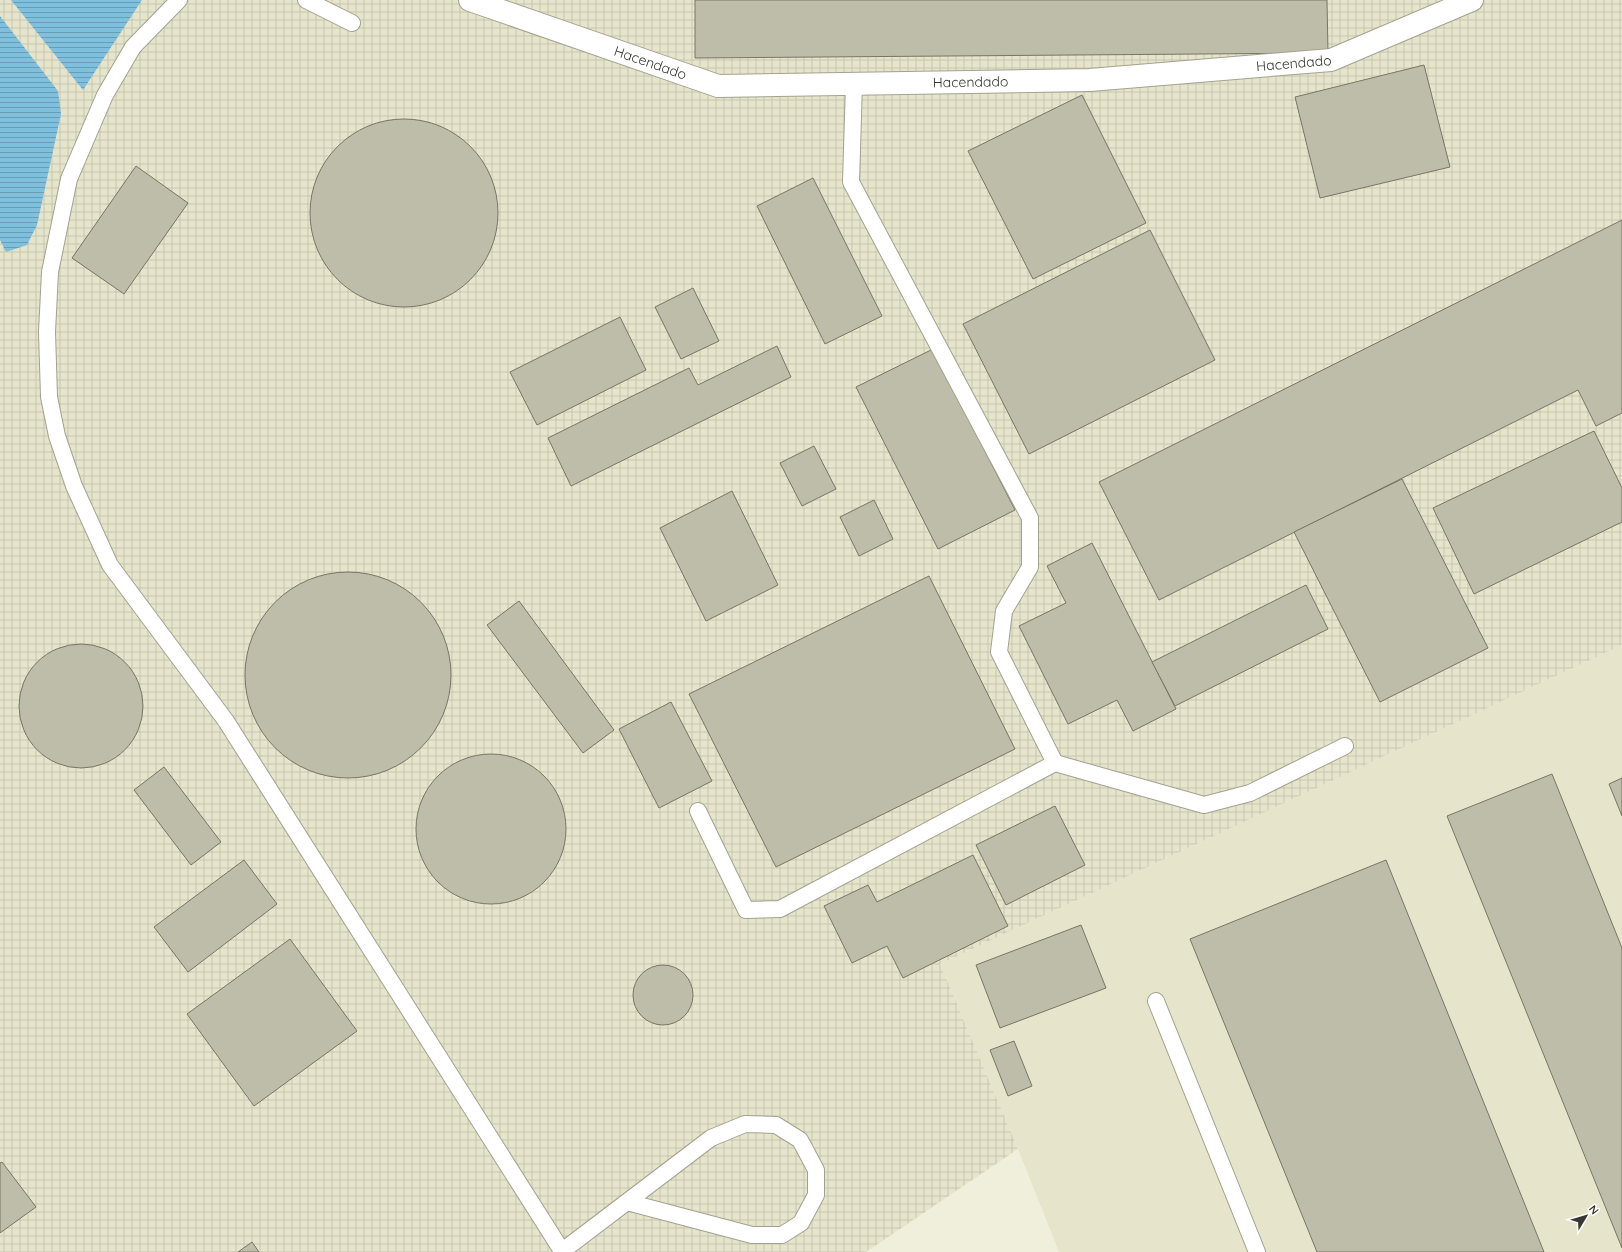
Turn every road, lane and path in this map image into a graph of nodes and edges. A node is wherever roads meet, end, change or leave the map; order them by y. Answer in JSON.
{"nodes":[{"id":1,"x":179,"y":0,"type":"edge"},
{"id":2,"x":306,"y":0,"type":"edge"},
{"id":3,"x":470,"y":0,"type":"edge"},
{"id":4,"x":1472,"y":0,"type":"edge"},
{"id":5,"x":352,"y":23,"type":"dead end"},
{"id":6,"x":854,"y":84,"type":"junction"},
{"id":7,"x":1345,"y":746,"type":"dead end"},
{"id":8,"x":1055,"y":763,"type":"junction"},
{"id":9,"x":698,"y":810,"type":"dead end"},
{"id":10,"x":1156,"y":1001,"type":"dead end"},
{"id":11,"x":627,"y":1202,"type":"junction"},
{"id":12,"x":562,"y":1251,"type":"edge"},
{"id":13,"x":1257,"y":1252,"type":"edge"}],
"edges":[{"from":1,"to":12,"type":"lane"},
{"from":2,"to":5,"type":"lane"},
{"from":3,"to":6,"type":"street","name":"Hacendado"},
{"from":4,"to":6,"type":"street","name":"Hacendado"},
{"from":6,"to":8,"type":"lane"},
{"from":7,"to":8,"type":"lane"},
{"from":8,"to":9,"type":"lane"},
{"from":10,"to":13,"type":"lane"},
{"from":11,"to":11,"type":"lane"},
{"from":11,"to":12,"type":"lane"}]}
